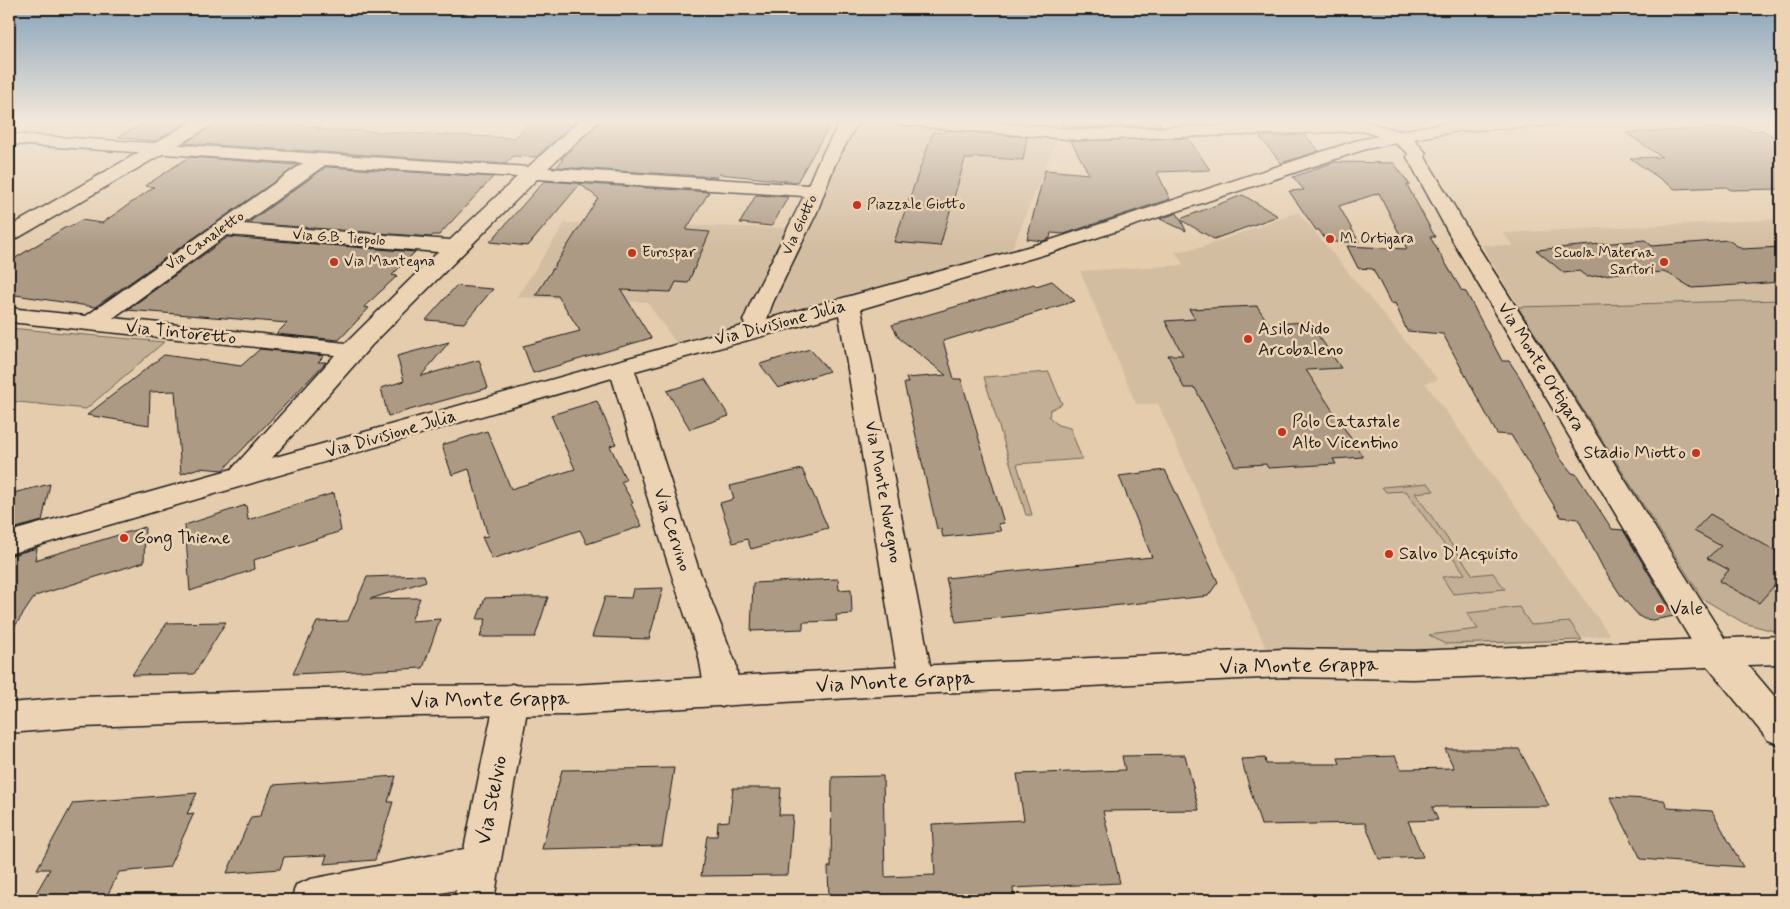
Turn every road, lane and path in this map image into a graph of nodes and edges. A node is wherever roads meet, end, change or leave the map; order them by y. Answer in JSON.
{"nodes":[{"id":1,"x":134,"y":162,"type":"edge"},
{"id":2,"x":316,"y":162,"type":"edge"},
{"id":3,"x":373,"y":162,"type":"edge"},
{"id":4,"x":544,"y":162,"type":"edge"},
{"id":5,"x":827,"y":162,"type":"edge"},
{"id":6,"x":1306,"y":162,"type":"edge"},
{"id":7,"x":1419,"y":162,"type":"edge"},
{"id":8,"x":532,"y":173,"type":"junction"},
{"id":9,"x":816,"y":190,"type":"junction"},
{"id":10,"x":224,"y":228,"type":"junction"},
{"id":11,"x":9,"y":235,"type":"edge"},
{"id":12,"x":454,"y":247,"type":"junction"},
{"id":13,"x":849,"y":305,"type":"junction"},
{"id":14,"x":9,"y":315,"type":"edge"},
{"id":15,"x":90,"y":324,"type":"junction"},
{"id":16,"x":760,"y":329,"type":"junction"},
{"id":17,"x":352,"y":352,"type":"junction"},
{"id":18,"x":621,"y":367,"type":"junction"},
{"id":19,"x":241,"y":477,"type":"junction"},
{"id":20,"x":9,"y":543,"type":"edge"},
{"id":21,"x":1781,"y":650,"type":"edge"},
{"id":22,"x":1716,"y":652,"type":"junction"},
{"id":23,"x":916,"y":680,"type":"junction"},
{"id":24,"x":722,"y":692,"type":"junction"},
{"id":25,"x":512,"y":700,"type":"junction"},
{"id":26,"x":9,"y":718,"type":"edge"},
{"id":27,"x":1781,"y":728,"type":"edge"},
{"id":28,"x":476,"y":883,"type":"edge"},
{"id":29,"x":311,"y":900,"type":"edge"}],
"edges":[{"from":1,"to":11,"type":"street"},
{"from":2,"to":10,"type":"street","name":"Via Canaletto"},
{"from":3,"to":8,"type":"street"},
{"from":4,"to":8,"type":"street"},
{"from":5,"to":9,"type":"street","name":"Via Giotto"},
{"from":6,"to":13,"type":"street","name":"Via Divisione Julia"},
{"from":7,"to":22,"type":"street","name":"Via Monte Ortigara"},
{"from":8,"to":9,"type":"street"},
{"from":8,"to":12,"type":"street"},
{"from":9,"to":16,"type":"street","name":"Via Giotto"},
{"from":10,"to":12,"type":"street","name":"Via G.B. Tiepolo"},
{"from":10,"to":15,"type":"street","name":"Via Canaletto"},
{"from":12,"to":17,"type":"street"},
{"from":13,"to":16,"type":"street","name":"Via Divisione Julia"},
{"from":13,"to":23,"type":"street","name":"Via Monte Novegno"},
{"from":14,"to":15,"type":"street","name":"Via Tintoretto"},
{"from":15,"to":17,"type":"street","name":"Via Tintoretto"},
{"from":16,"to":18,"type":"street","name":"Via Divisione Julia"},
{"from":17,"to":19,"type":"street"},
{"from":18,"to":19,"type":"street","name":"Via Divisione Julia"},
{"from":18,"to":24,"type":"street","name":"Via Cervino"},
{"from":19,"to":20,"type":"street","name":"Via Divisione Julia"},
{"from":21,"to":22,"type":"street","name":"Via Monte Grappa"},
{"from":22,"to":23,"type":"street","name":"Via Monte Grappa"},
{"from":22,"to":27,"type":"street","name":"Via Monte Ortigara"},
{"from":23,"to":24,"type":"street","name":"Via Monte Grappa"},
{"from":24,"to":25,"type":"street","name":"Via Monte Grappa"},
{"from":25,"to":26,"type":"street","name":"Via Monte Grappa"},
{"from":25,"to":28,"type":"street","name":"Via Stelvio"},
{"from":28,"to":29,"type":"street"}]}
